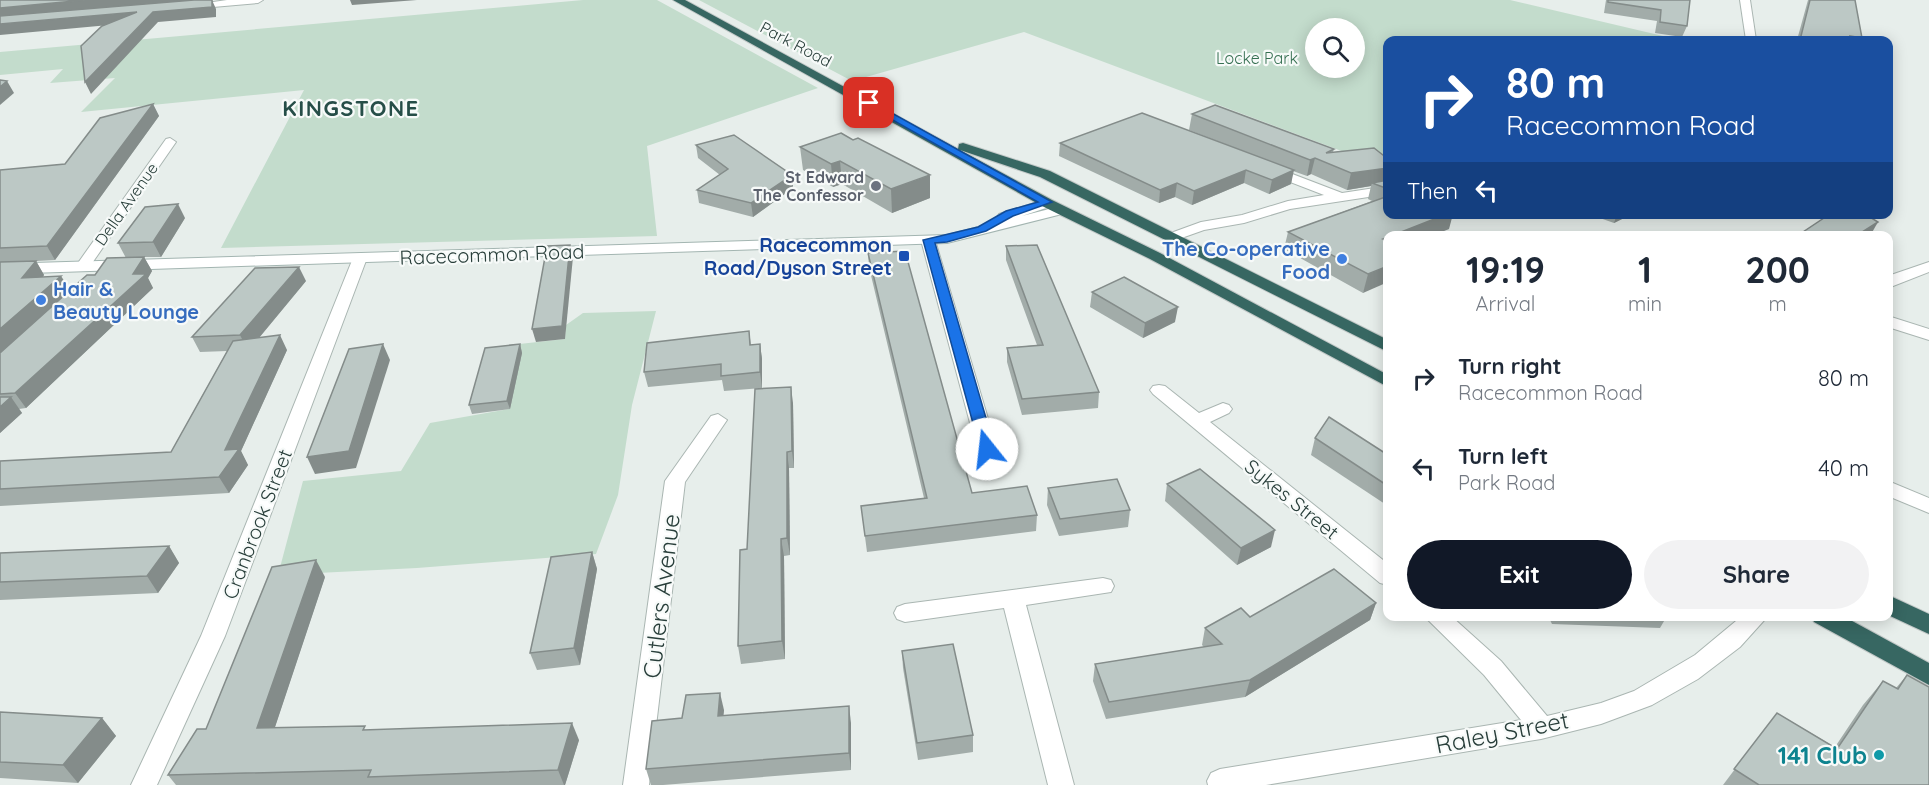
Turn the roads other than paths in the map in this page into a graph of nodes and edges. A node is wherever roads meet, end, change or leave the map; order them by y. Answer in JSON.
{"nodes":[{"id":1,"x":258,"y":0,"type":"edge"},
{"id":2,"x":678,"y":0,"type":"edge"},
{"id":3,"x":1745,"y":0,"type":"edge"},
{"id":4,"x":176,"y":7,"type":"edge"},
{"id":5,"x":1750,"y":36,"type":"edge"},
{"id":6,"x":929,"y":136,"type":"junction"},
{"id":7,"x":170,"y":142,"type":"dead end"},
{"id":8,"x":1251,"y":161,"type":"edge"},
{"id":9,"x":1078,"y":191,"type":"junction"},
{"id":10,"x":1383,"y":191,"type":"edge"},
{"id":11,"x":1338,"y":196,"type":"junction"},
{"id":12,"x":1093,"y":198,"type":"junction"},
{"id":13,"x":1047,"y":202,"type":"junction"},
{"id":14,"x":1061,"y":210,"type":"junction"},
{"id":15,"x":982,"y":229,"type":"junction"},
{"id":16,"x":928,"y":240,"type":"junction"},
{"id":17,"x":1180,"y":240,"type":"junction"},
{"id":18,"x":1148,"y":253,"type":"junction"},
{"id":19,"x":360,"y":258,"type":"junction"},
{"id":20,"x":110,"y":265,"type":"junction"},
{"id":21,"x":83,"y":266,"type":"junction"},
{"id":22,"x":1929,"y":267,"type":"edge"},
{"id":23,"x":0,"y":269,"type":"edge"},
{"id":24,"x":1893,"y":280,"type":"edge"},
{"id":25,"x":93,"y":281,"type":"edge"},
{"id":26,"x":1893,"y":323,"type":"edge"},
{"id":27,"x":1929,"y":335,"type":"edge"},
{"id":28,"x":1383,"y":344,"type":"edge"},
{"id":29,"x":1383,"y":379,"type":"edge"},
{"id":30,"x":1159,"y":390,"type":"dead end"},
{"id":31,"x":1223,"y":410,"type":"dead end"},
{"id":32,"x":718,"y":420,"type":"dead end"},
{"id":33,"x":1196,"y":421,"type":"junction"},
{"id":34,"x":987,"y":449,"type":"dead end"},
{"id":35,"x":1893,"y":490,"type":"edge"},
{"id":36,"x":1929,"y":506,"type":"edge"},
{"id":37,"x":1383,"y":574,"type":"edge"},
{"id":38,"x":1103,"y":586,"type":"dead end"},
{"id":39,"x":1013,"y":599,"type":"junction"},
{"id":40,"x":1893,"y":607,"type":"edge"},
{"id":41,"x":905,"y":613,"type":"dead end"},
{"id":42,"x":1441,"y":621,"type":"edge"},
{"id":43,"x":1752,"y":621,"type":"edge"},
{"id":44,"x":1830,"y":621,"type":"edge"},
{"id":45,"x":1929,"y":625,"type":"edge"},
{"id":46,"x":1929,"y":675,"type":"edge"},
{"id":47,"x":1541,"y":728,"type":"junction"},
{"id":48,"x":1220,"y":781,"type":"dead end"},
{"id":49,"x":144,"y":785,"type":"edge"},
{"id":50,"x":636,"y":785,"type":"edge"},
{"id":51,"x":1062,"y":785,"type":"edge"}],
"edges":[{"from":1,"to":4,"type":"street"},
{"from":2,"to":6,"type":"highway","name":"Park Road"},
{"from":3,"to":5,"type":"street"},
{"from":6,"to":9,"type":"highway","name":"Park Road"},
{"from":6,"to":13,"type":"highway","name":"Park Road"},
{"from":7,"to":21,"type":"street","name":"Della Avenue"},
{"from":8,"to":11,"type":"street"},
{"from":9,"to":12,"type":"highway","name":"Park Road"},
{"from":9,"to":13,"type":"highway"},
{"from":10,"to":11,"type":"street"},
{"from":11,"to":17,"type":"street"},
{"from":12,"to":14,"type":"highway"},
{"from":12,"to":17,"type":"highway","name":"Park Road"},
{"from":13,"to":14,"type":"highway","name":"Park Road"},
{"from":13,"to":15,"type":"street","name":"Racecommon Road"},
{"from":14,"to":15,"type":"street","name":"Racecommon Road"},
{"from":14,"to":18,"type":"highway","name":"Park Road"},
{"from":15,"to":16,"type":"street","name":"Racecommon Road"},
{"from":16,"to":19,"type":"street","name":"Racecommon Road"},
{"from":16,"to":34,"type":"street"},
{"from":17,"to":18,"type":"highway"},
{"from":17,"to":28,"type":"highway","name":"Park Road"},
{"from":18,"to":29,"type":"highway","name":"Park Road"},
{"from":19,"to":20,"type":"street","name":"Racecommon Road"},
{"from":19,"to":49,"type":"street","name":"Cranbrook Street"},
{"from":20,"to":21,"type":"street","name":"Racecommon Road"},
{"from":20,"to":25,"type":"street"},
{"from":21,"to":23,"type":"street","name":"Racecommon Road"},
{"from":22,"to":24,"type":"street"},
{"from":26,"to":27,"type":"street"},
{"from":30,"to":33,"type":"street","name":"Sykes Street"},
{"from":31,"to":33,"type":"street"},
{"from":32,"to":50,"type":"street","name":"Cutlers Avenue"},
{"from":33,"to":37,"type":"street","name":"Sykes Street"},
{"from":35,"to":36,"type":"street"},
{"from":38,"to":39,"type":"street"},
{"from":39,"to":41,"type":"street"},
{"from":39,"to":51,"type":"street"},
{"from":40,"to":45,"type":"highway"},
{"from":42,"to":47,"type":"street"},
{"from":43,"to":47,"type":"street","name":"Raley Street"},
{"from":44,"to":46,"type":"highway"},
{"from":47,"to":48,"type":"street","name":"Raley Street"}]}
